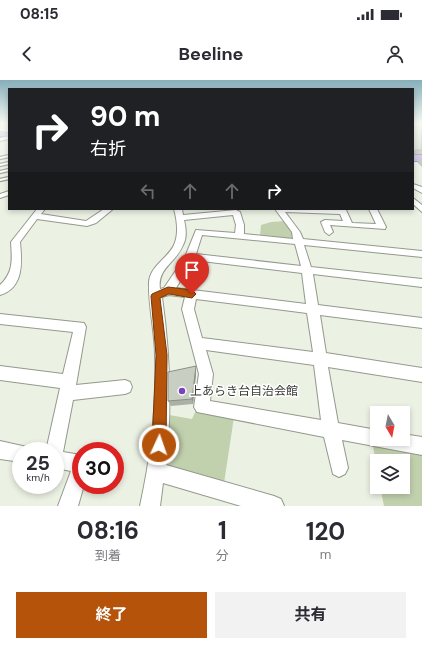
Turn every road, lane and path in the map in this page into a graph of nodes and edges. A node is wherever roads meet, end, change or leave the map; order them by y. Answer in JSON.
{"nodes":[{"id":1,"x":108,"y":210,"type":"edge"},
{"id":2,"x":280,"y":210,"type":"edge"},
{"id":3,"x":300,"y":210,"type":"edge"},
{"id":4,"x":374,"y":210,"type":"edge"},
{"id":5,"x":38,"y":212,"type":"edge"},
{"id":6,"x":179,"y":213,"type":"edge"},
{"id":7,"x":348,"y":224,"type":"junction"},
{"id":8,"x":329,"y":232,"type":"dead end"},
{"id":9,"x":239,"y":236,"type":"junction"},
{"id":10,"x":300,"y":242,"type":"junction"},
{"id":11,"x":422,"y":254,"type":"edge"},
{"id":12,"x":190,"y":258,"type":"junction"},
{"id":13,"x":307,"y":270,"type":"junction"},
{"id":14,"x":422,"y":283,"type":"edge"},
{"id":15,"x":0,"y":291,"type":"edge"},
{"id":16,"x":168,"y":291,"type":"junction"},
{"id":17,"x":192,"y":294,"type":"junction"},
{"id":18,"x":156,"y":296,"type":"junction"},
{"id":19,"x":312,"y":308,"type":"junction"},
{"id":20,"x":0,"y":319,"type":"edge"},
{"id":21,"x":422,"y":323,"type":"edge"},
{"id":22,"x":197,"y":343,"type":"junction"},
{"id":23,"x":320,"y":359,"type":"junction"},
{"id":24,"x":0,"y":373,"type":"edge"},
{"id":25,"x":422,"y":375,"type":"edge"},
{"id":26,"x":68,"y":387,"type":"junction"},
{"id":27,"x":125,"y":387,"type":"dead end"},
{"id":28,"x":331,"y":430,"type":"junction"},
{"id":29,"x":370,"y":437,"type":"edge"},
{"id":30,"x":57,"y":442,"type":"edge"},
{"id":31,"x":410,"y":444,"type":"edge"},
{"id":32,"x":422,"y":446,"type":"edge"},
{"id":33,"x":0,"y":450,"type":"edge"},
{"id":34,"x":12,"y":452,"type":"edge"},
{"id":35,"x":339,"y":468,"type":"dead end"},
{"id":36,"x":157,"y":472,"type":"junction"},
{"id":37,"x":72,"y":494,"type":"edge"},
{"id":38,"x":68,"y":506,"type":"edge"},
{"id":39,"x":150,"y":506,"type":"edge"},
{"id":40,"x":274,"y":506,"type":"edge"}],
"edges":[{"from":1,"to":5,"type":"street"},
{"from":2,"to":10,"type":"street"},
{"from":3,"to":7,"type":"street"},
{"from":4,"to":7,"type":"street"},
{"from":5,"to":15,"type":"street"},
{"from":6,"to":9,"type":"street"},
{"from":6,"to":18,"type":"street"},
{"from":7,"to":8,"type":"street"},
{"from":9,"to":10,"type":"street"},
{"from":9,"to":12,"type":"street"},
{"from":10,"to":11,"type":"street"},
{"from":10,"to":13,"type":"street"},
{"from":12,"to":13,"type":"street"},
{"from":12,"to":16,"type":"street"},
{"from":13,"to":14,"type":"street"},
{"from":13,"to":19,"type":"street"},
{"from":16,"to":17,"type":"street"},
{"from":16,"to":18,"type":"street"},
{"from":17,"to":19,"type":"street"},
{"from":17,"to":22,"type":"street"},
{"from":18,"to":36,"type":"street"},
{"from":19,"to":21,"type":"street"},
{"from":19,"to":23,"type":"street"},
{"from":20,"to":26,"type":"street"},
{"from":22,"to":23,"type":"street"},
{"from":22,"to":28,"type":"street"},
{"from":23,"to":25,"type":"street"},
{"from":23,"to":28,"type":"street"},
{"from":24,"to":26,"type":"street"},
{"from":26,"to":27,"type":"street"},
{"from":26,"to":30,"type":"street"},
{"from":28,"to":29,"type":"street"},
{"from":28,"to":35,"type":"street"},
{"from":31,"to":32,"type":"street"},
{"from":33,"to":34,"type":"street"},
{"from":36,"to":39,"type":"street"},
{"from":36,"to":40,"type":"street"},
{"from":37,"to":38,"type":"street"}]}
